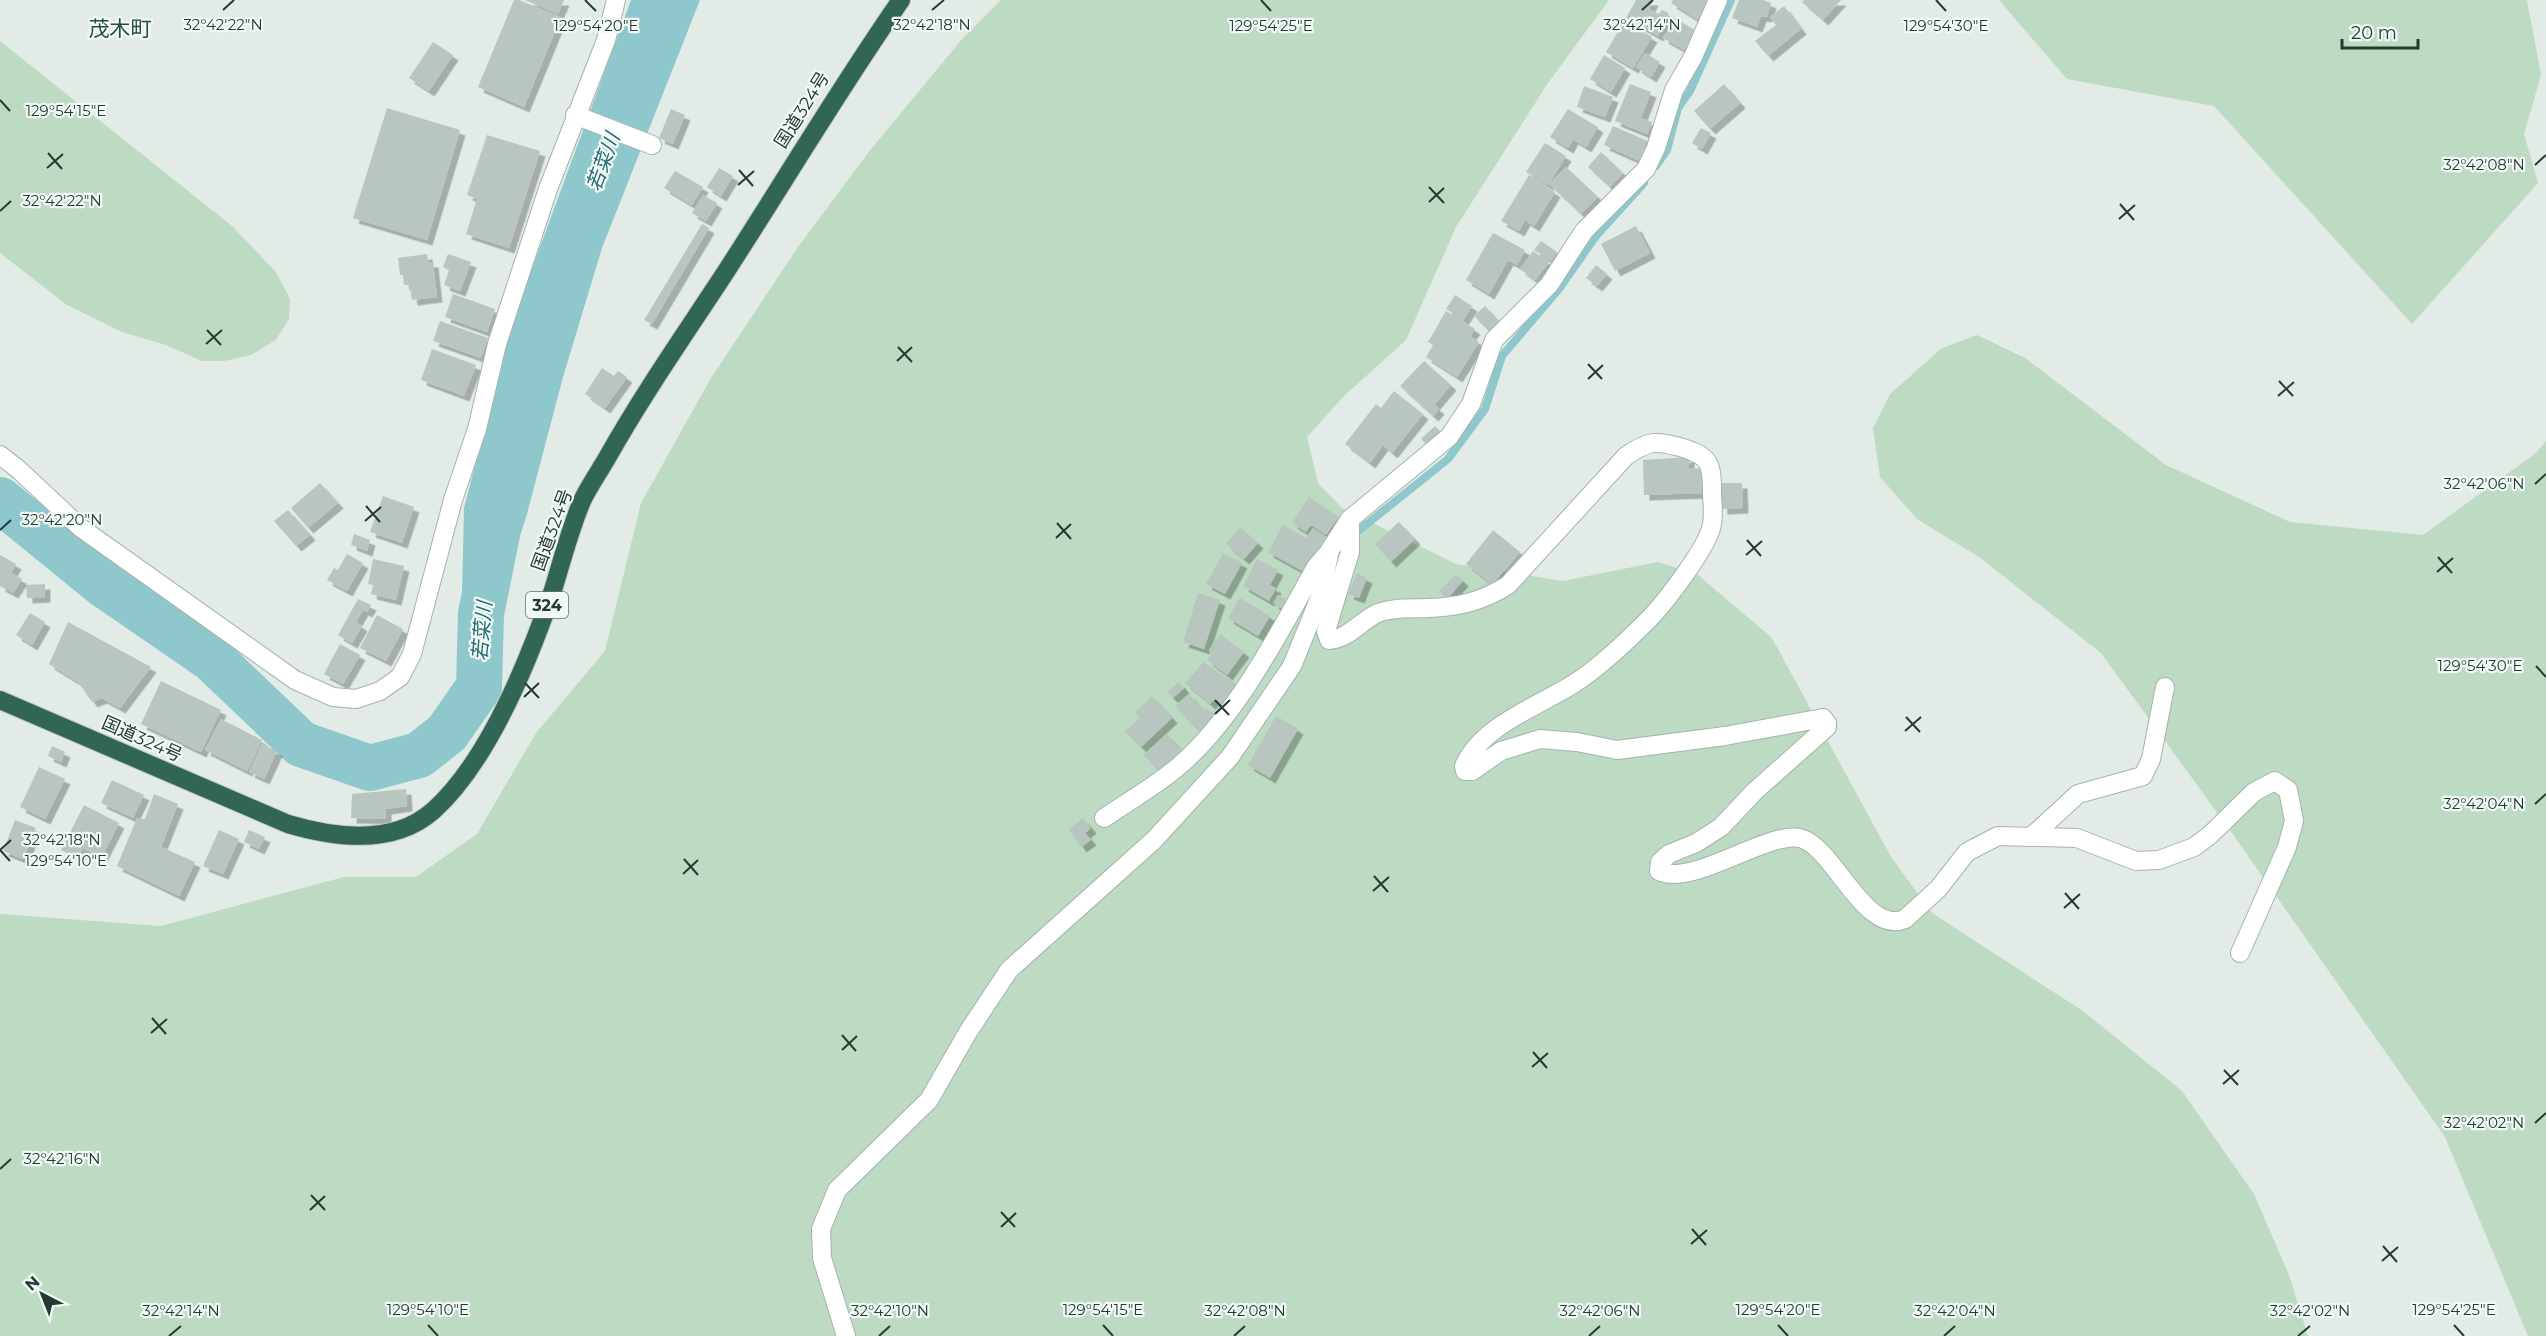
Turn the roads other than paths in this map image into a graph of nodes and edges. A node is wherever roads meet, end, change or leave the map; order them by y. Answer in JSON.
{"nodes":[{"id":1,"x":616,"y":0,"type":"edge"},
{"id":2,"x":901,"y":0,"type":"edge"},
{"id":3,"x":1718,"y":0,"type":"edge"},
{"id":4,"x":580,"y":117,"type":"junction"},
{"id":5,"x":652,"y":145,"type":"dead end"},
{"id":6,"x":0,"y":455,"type":"edge"},
{"id":7,"x":1350,"y":519,"type":"junction"},
{"id":8,"x":1330,"y":550,"type":"junction"},
{"id":9,"x":2165,"y":687,"type":"dead end"},
{"id":10,"x":0,"y":700,"type":"edge"},
{"id":11,"x":1104,"y":818,"type":"dead end"},
{"id":12,"x":2031,"y":837,"type":"junction"},
{"id":13,"x":2240,"y":953,"type":"dead end"},
{"id":14,"x":846,"y":1336,"type":"edge"}],
"edges":[{"from":1,"to":4,"type":"street"},
{"from":2,"to":10,"type":"highway","name":"国道324号","number":"324"},
{"from":3,"to":7,"type":"street"},
{"from":4,"to":5,"type":"street"},
{"from":4,"to":6,"type":"street"},
{"from":7,"to":8,"type":"street"},
{"from":7,"to":12,"type":"street"},
{"from":8,"to":11,"type":"street"},
{"from":8,"to":14,"type":"street"},
{"from":9,"to":12,"type":"street"},
{"from":12,"to":13,"type":"street"}]}
